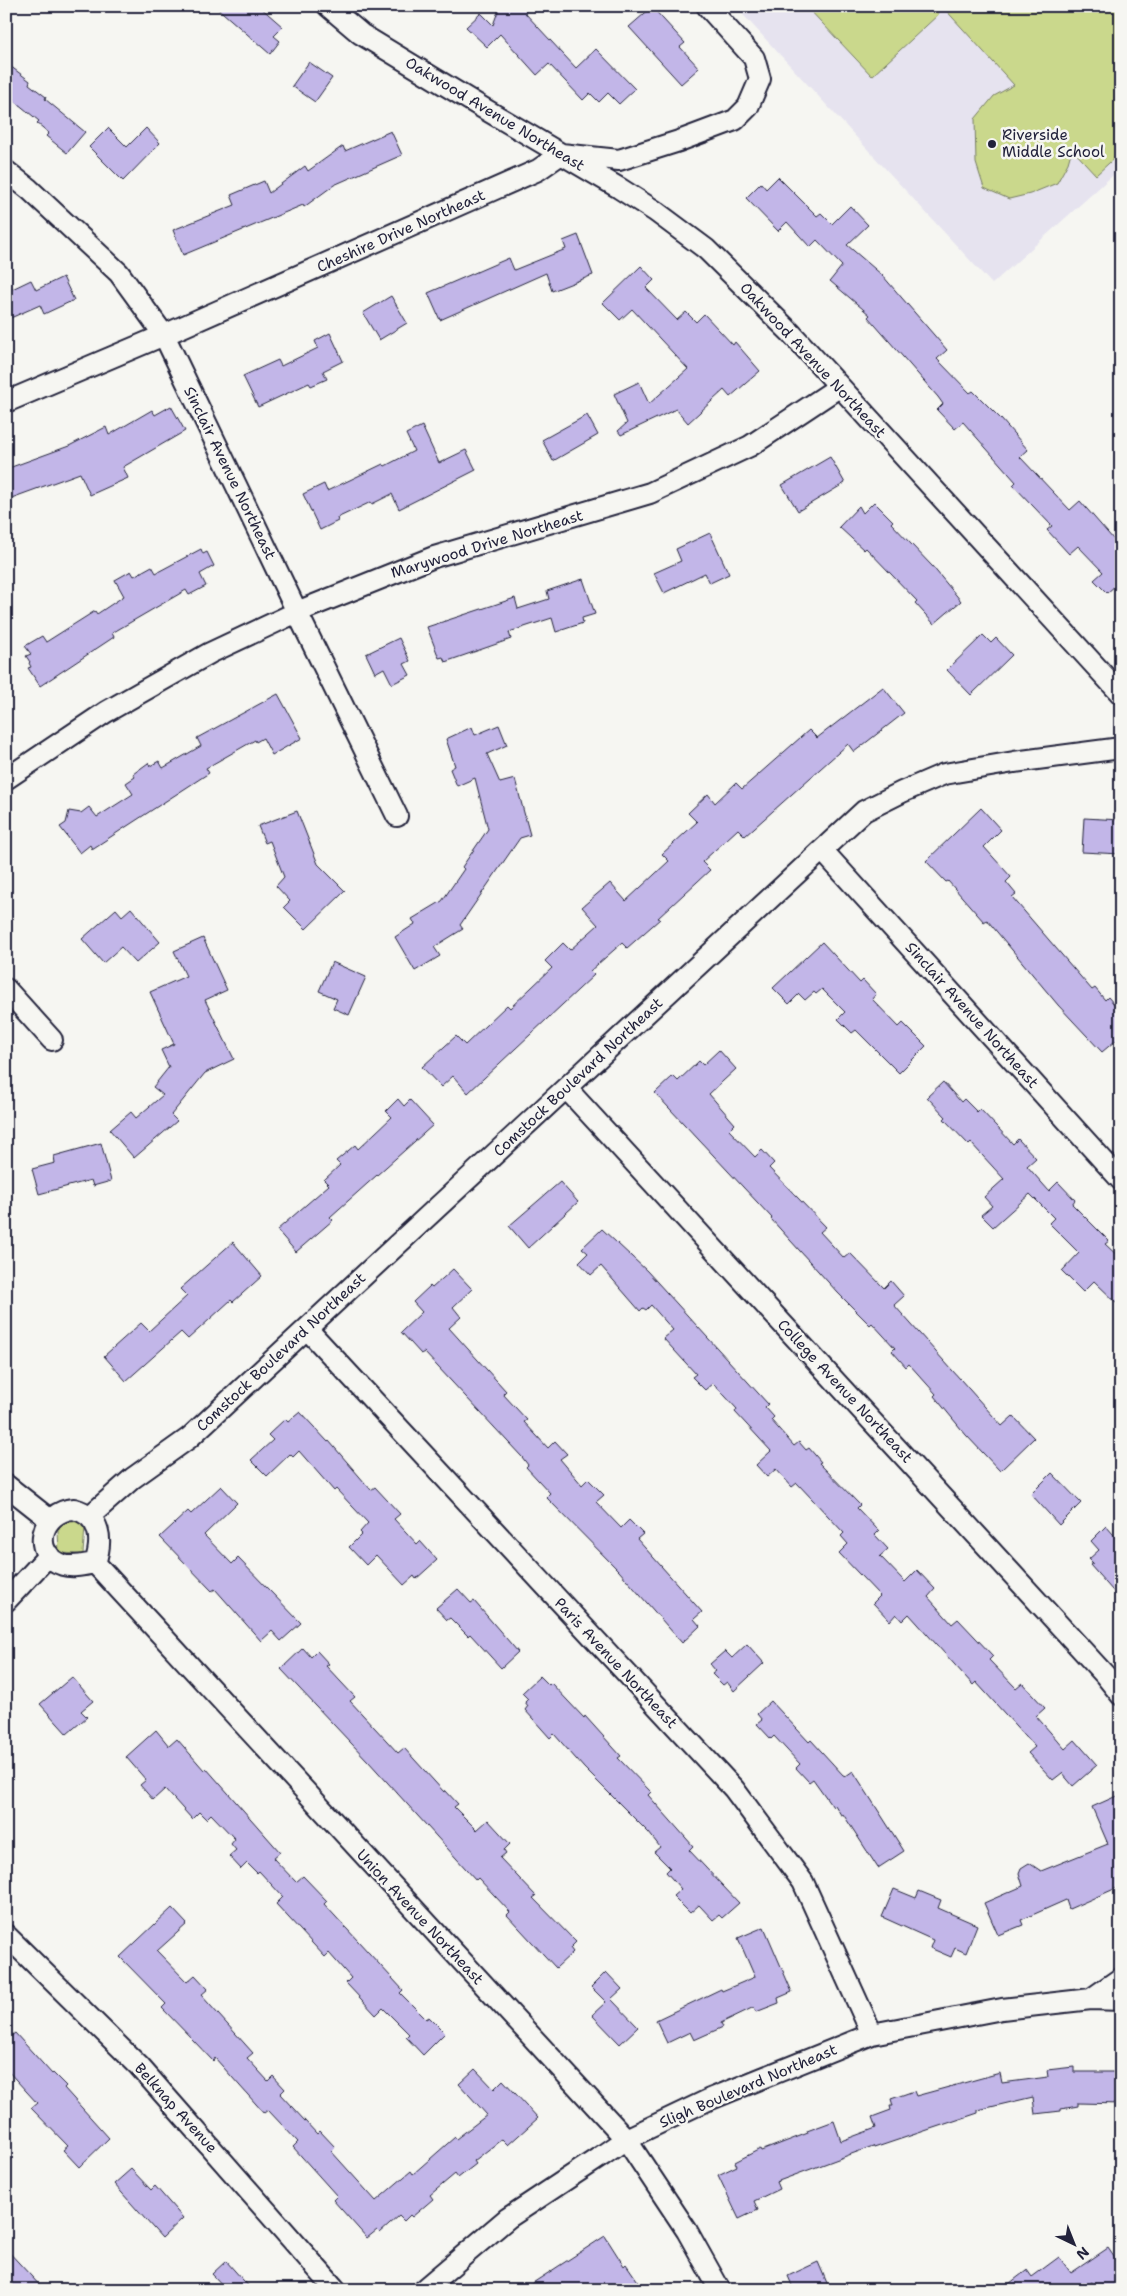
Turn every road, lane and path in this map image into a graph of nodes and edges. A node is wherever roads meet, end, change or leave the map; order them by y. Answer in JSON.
{"nodes":[{"id":1,"x":328,"y":6,"type":"edge"},
{"id":2,"x":707,"y":6,"type":"edge"},
{"id":3,"x":561,"y":154,"type":"junction"},
{"id":4,"x":6,"y":171,"type":"edge"},
{"id":5,"x":164,"y":335,"type":"junction"},
{"id":6,"x":839,"y":387,"type":"junction"},
{"id":7,"x":6,"y":402,"type":"edge"},
{"id":8,"x":297,"y":612,"type":"junction"},
{"id":9,"x":1121,"y":694,"type":"edge"},
{"id":10,"x":1121,"y":748,"type":"edge"},
{"id":11,"x":6,"y":779,"type":"edge"},
{"id":12,"x":397,"y":816,"type":"dead end"},
{"id":13,"x":823,"y":851,"type":"junction"},
{"id":14,"x":6,"y":989,"type":"edge"},
{"id":15,"x":52,"y":1040,"type":"dead end"},
{"id":16,"x":566,"y":1088,"type":"junction"},
{"id":17,"x":1121,"y":1180,"type":"edge"},
{"id":18,"x":307,"y":1329,"type":"junction"},
{"id":19,"x":6,"y":1485,"type":"edge"},
{"id":20,"x":90,"y":1516,"type":"junction"},
{"id":21,"x":49,"y":1520,"type":"junction"},
{"id":22,"x":49,"y":1556,"type":"junction"},
{"id":23,"x":95,"y":1563,"type":"junction"},
{"id":24,"x":6,"y":1601,"type":"edge"},
{"id":25,"x":1121,"y":1695,"type":"edge"},
{"id":26,"x":6,"y":1935,"type":"edge"},
{"id":27,"x":1121,"y":1978,"type":"edge"},
{"id":28,"x":1091,"y":1999,"type":"junction"},
{"id":29,"x":1121,"y":2000,"type":"edge"},
{"id":30,"x":872,"y":2034,"type":"junction"},
{"id":31,"x":626,"y":2140,"type":"junction"},
{"id":32,"x":336,"y":2290,"type":"edge"},
{"id":33,"x":423,"y":2290,"type":"edge"},
{"id":34,"x":720,"y":2290,"type":"edge"}],
"edges":[{"from":1,"to":3,"type":"street","name":"Oakwood Avenue Northeast"},
{"from":2,"to":3,"type":"street"},
{"from":3,"to":5,"type":"street","name":"Cheshire Drive Northeast"},
{"from":3,"to":6,"type":"street","name":"Oakwood Avenue Northeast"},
{"from":4,"to":5,"type":"street","name":"Sinclair Avenue Northeast"},
{"from":5,"to":7,"type":"street","name":"Cheshire Drive Northeast"},
{"from":5,"to":8,"type":"street","name":"Sinclair Avenue Northeast"},
{"from":6,"to":8,"type":"street","name":"Marywood Drive Northeast"},
{"from":6,"to":9,"type":"street","name":"Oakwood Avenue Northeast"},
{"from":8,"to":11,"type":"street","name":"Marywood Drive Northeast"},
{"from":8,"to":12,"type":"street","name":"Sinclair Avenue Northeast"},
{"from":10,"to":13,"type":"street","name":"Comstock Boulevard Northeast"},
{"from":13,"to":16,"type":"street","name":"Comstock Boulevard Northeast"},
{"from":13,"to":17,"type":"street","name":"Sinclair Avenue Northeast"},
{"from":14,"to":15,"type":"street"},
{"from":16,"to":18,"type":"street","name":"Comstock Boulevard Northeast"},
{"from":16,"to":25,"type":"street","name":"College Avenue Northeast"},
{"from":18,"to":20,"type":"street","name":"Comstock Boulevard Northeast"},
{"from":18,"to":30,"type":"street","name":"Paris Avenue Northeast"},
{"from":19,"to":21,"type":"street"},
{"from":20,"to":21,"type":"street"},
{"from":20,"to":23,"type":"street"},
{"from":21,"to":22,"type":"street"},
{"from":22,"to":23,"type":"street"},
{"from":22,"to":24,"type":"street"},
{"from":23,"to":31,"type":"street","name":"Union Avenue Northeast"},
{"from":26,"to":32,"type":"street","name":"Belknap Avenue"},
{"from":27,"to":28,"type":"street"},
{"from":28,"to":29,"type":"street","name":"Sligh Boulevard Northeast"},
{"from":28,"to":30,"type":"street","name":"Sligh Boulevard Northeast"},
{"from":30,"to":31,"type":"street","name":"Sligh Boulevard Northeast"},
{"from":31,"to":33,"type":"street","name":"Sligh Boulevard Northeast"},
{"from":31,"to":34,"type":"street","name":"Union Avenue Northeast"}]}
